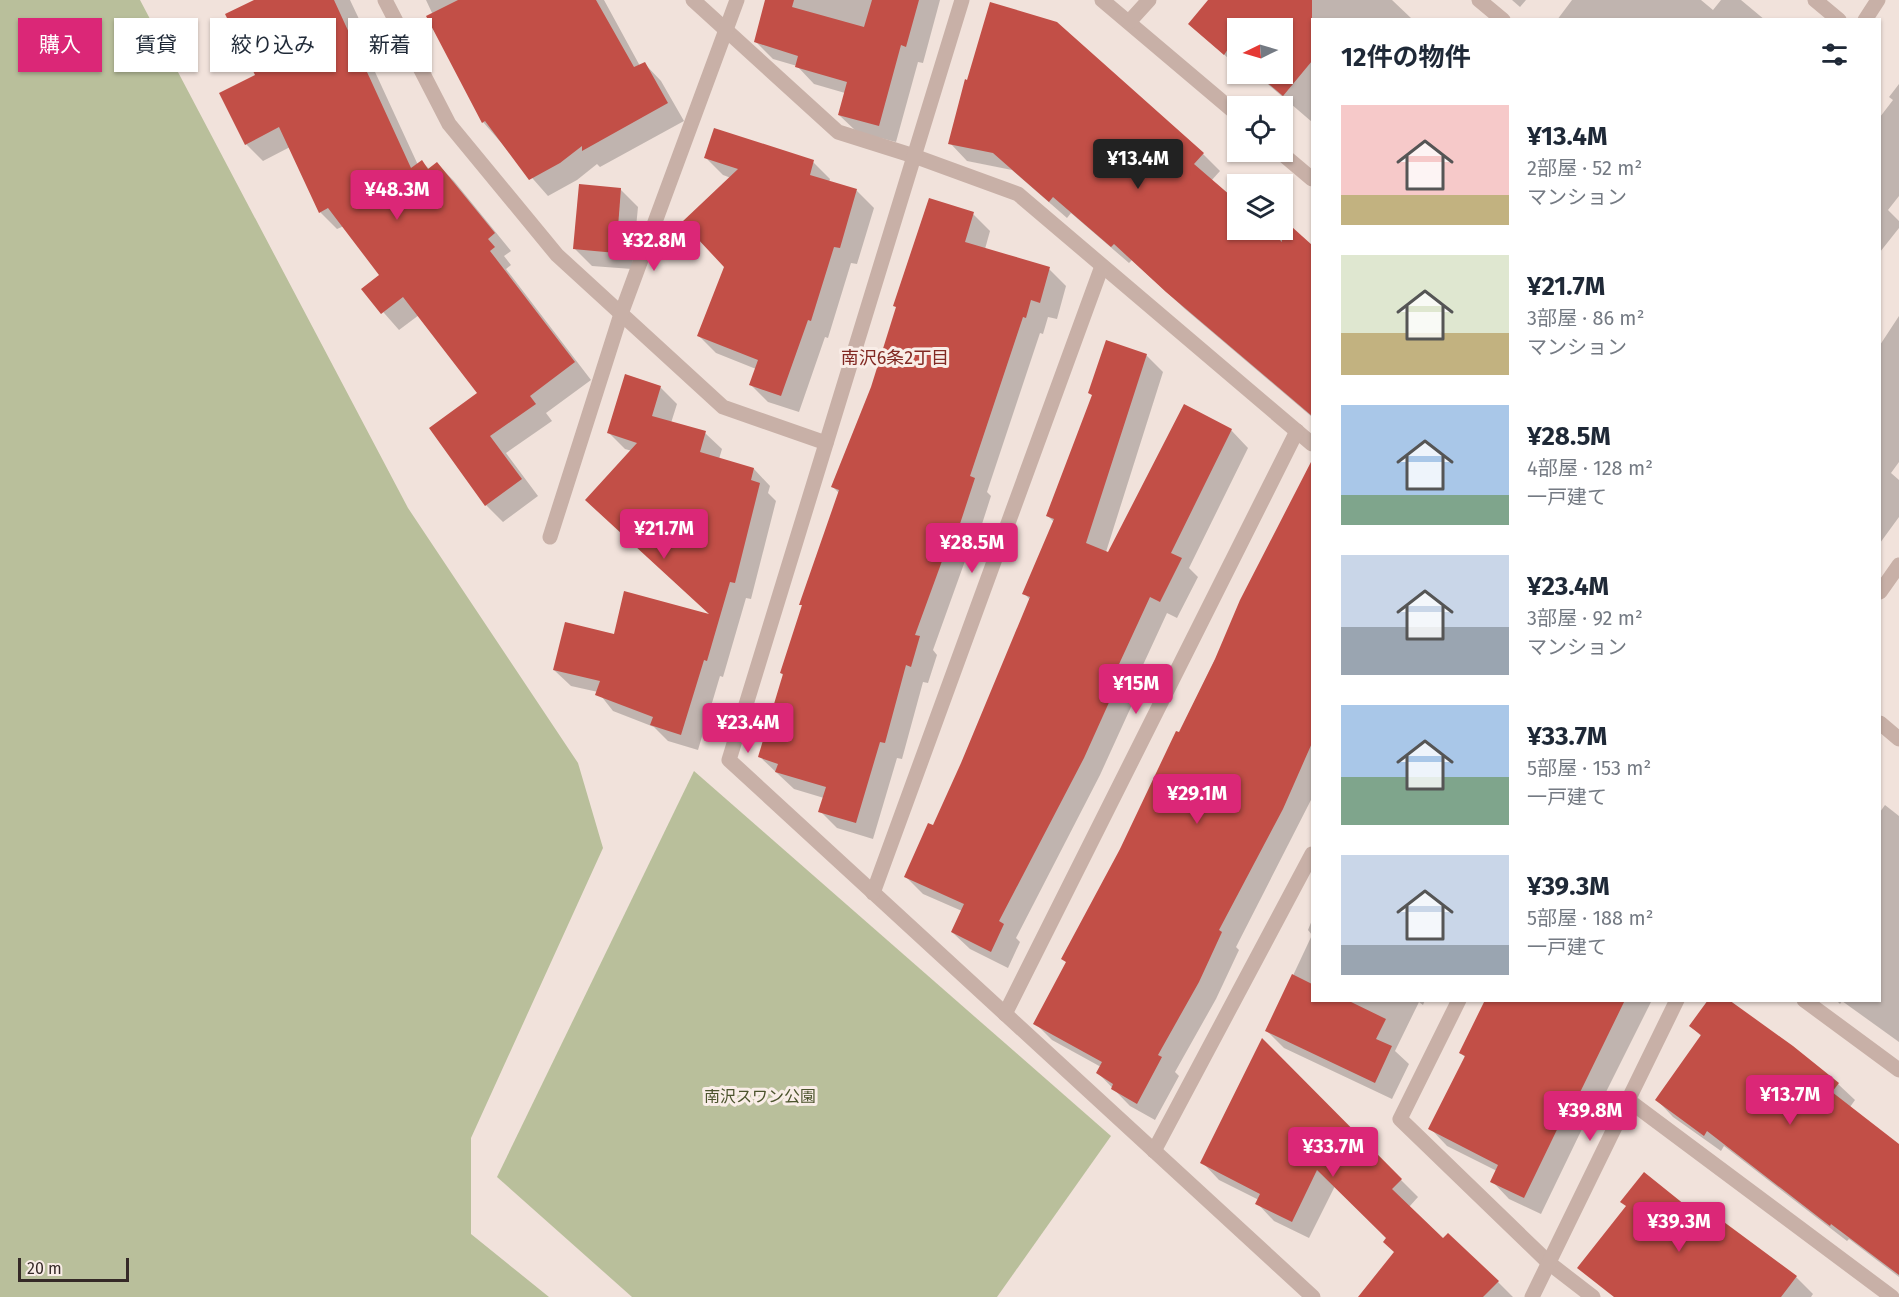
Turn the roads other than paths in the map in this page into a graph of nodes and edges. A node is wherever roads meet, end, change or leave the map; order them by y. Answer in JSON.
{"nodes":[{"id":1,"x":385,"y":0,"type":"edge"},
{"id":2,"x":693,"y":0,"type":"edge"},
{"id":3,"x":737,"y":0,"type":"edge"},
{"id":4,"x":962,"y":0,"type":"edge"},
{"id":5,"x":1102,"y":0,"type":"edge"},
{"id":6,"x":1149,"y":0,"type":"edge"},
{"id":7,"x":1479,"y":0,"type":"edge"},
{"id":8,"x":1815,"y":0,"type":"edge"},
{"id":9,"x":1878,"y":0,"type":"edge"},
{"id":10,"x":1501,"y":18,"type":"edge"},
{"id":11,"x":1837,"y":18,"type":"edge"},
{"id":12,"x":1866,"y":18,"type":"edge"},
{"id":13,"x":1129,"y":22,"type":"junction"},
{"id":14,"x":725,"y":31,"type":"junction"},
{"id":15,"x":1227,"y":106,"type":"edge"},
{"id":16,"x":914,"y":156,"type":"junction"},
{"id":17,"x":1292,"y":162,"type":"edge"},
{"id":18,"x":1311,"y":178,"type":"edge"},
{"id":19,"x":1102,"y":266,"type":"junction"},
{"id":20,"x":621,"y":314,"type":"junction"},
{"id":21,"x":1297,"y":431,"type":"junction"},
{"id":22,"x":826,"y":443,"type":"junction"},
{"id":23,"x":1311,"y":443,"type":"edge"},
{"id":24,"x":550,"y":537,"type":"dead end"},
{"id":25,"x":1899,"y":565,"type":"edge"},
{"id":26,"x":1881,"y":591,"type":"edge"},
{"id":27,"x":1881,"y":724,"type":"edge"},
{"id":28,"x":1899,"y":739,"type":"edge"},
{"id":29,"x":1311,"y":856,"type":"edge"},
{"id":30,"x":873,"y":893,"type":"junction"},
{"id":31,"x":1459,"y":1002,"type":"edge"},
{"id":32,"x":1676,"y":1002,"type":"edge"},
{"id":33,"x":1807,"y":1002,"type":"edge"},
{"id":34,"x":1005,"y":1014,"type":"junction"},
{"id":35,"x":1899,"y":1070,"type":"edge"},
{"id":36,"x":1628,"y":1100,"type":"junction"},
{"id":37,"x":1154,"y":1151,"type":"junction"},
{"id":38,"x":1549,"y":1263,"type":"junction"},
{"id":39,"x":1312,"y":1297,"type":"edge"},
{"id":40,"x":1532,"y":1297,"type":"edge"},
{"id":41,"x":1593,"y":1297,"type":"edge"},
{"id":42,"x":1892,"y":1297,"type":"edge"}],
"edges":[{"from":1,"to":20,"type":"street"},
{"from":2,"to":14,"type":"street"},
{"from":3,"to":14,"type":"street"},
{"from":4,"to":16,"type":"street"},
{"from":5,"to":13,"type":"street"},
{"from":6,"to":13,"type":"street"},
{"from":7,"to":10,"type":"street"},
{"from":8,"to":11,"type":"street"},
{"from":9,"to":12,"type":"street"},
{"from":13,"to":15,"type":"street"},
{"from":14,"to":16,"type":"street"},
{"from":14,"to":20,"type":"street"},
{"from":16,"to":19,"type":"street"},
{"from":16,"to":22,"type":"street"},
{"from":17,"to":18,"type":"street"},
{"from":19,"to":21,"type":"street"},
{"from":19,"to":30,"type":"street"},
{"from":20,"to":22,"type":"street"},
{"from":20,"to":24,"type":"street"},
{"from":21,"to":23,"type":"street"},
{"from":21,"to":34,"type":"street"},
{"from":22,"to":30,"type":"street"},
{"from":25,"to":26,"type":"street"},
{"from":27,"to":28,"type":"street"},
{"from":29,"to":37,"type":"street"},
{"from":30,"to":34,"type":"street"},
{"from":31,"to":38,"type":"street"},
{"from":32,"to":36,"type":"street"},
{"from":33,"to":35,"type":"street"},
{"from":34,"to":37,"type":"street"},
{"from":36,"to":38,"type":"street"},
{"from":36,"to":42,"type":"street"},
{"from":37,"to":39,"type":"street"},
{"from":38,"to":40,"type":"street"},
{"from":38,"to":41,"type":"street"}]}
